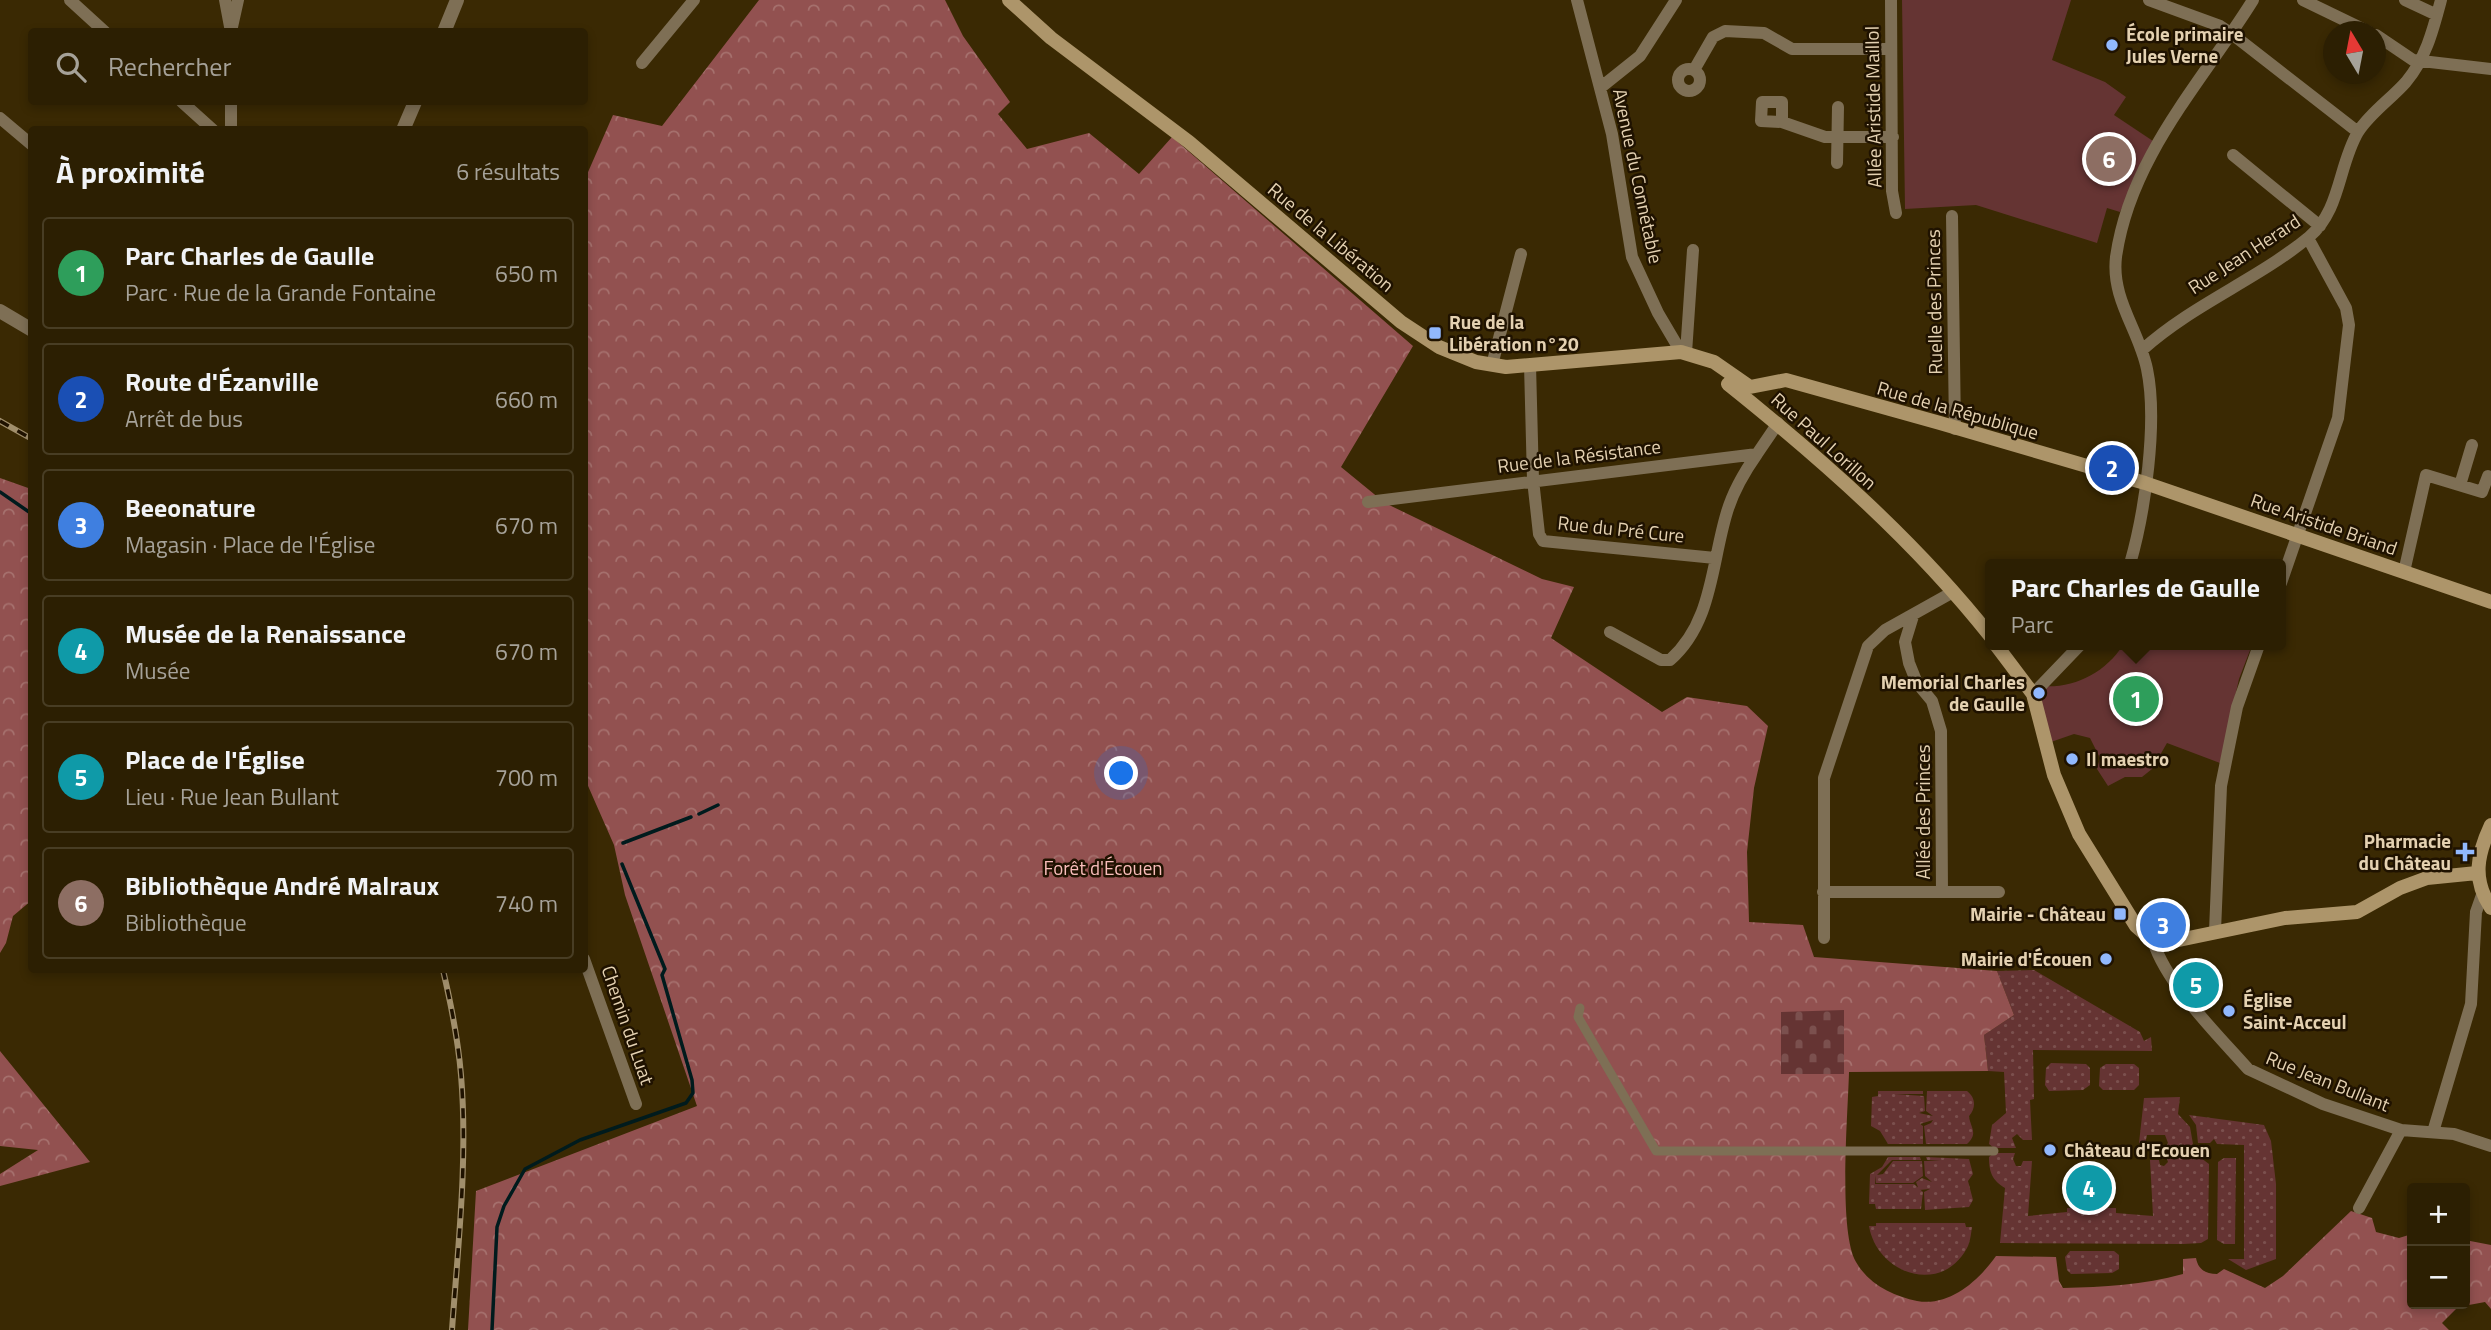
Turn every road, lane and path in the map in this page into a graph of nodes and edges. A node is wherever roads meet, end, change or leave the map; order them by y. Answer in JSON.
{"nodes":[{"id":1,"x":70,"y":0,"type":"edge"},
{"id":2,"x":225,"y":0,"type":"edge"},
{"id":3,"x":238,"y":0,"type":"edge"},
{"id":4,"x":457,"y":0,"type":"edge"},
{"id":5,"x":694,"y":0,"type":"edge"},
{"id":6,"x":1009,"y":0,"type":"edge"},
{"id":7,"x":1577,"y":0,"type":"edge"},
{"id":8,"x":1676,"y":0,"type":"edge"},
{"id":9,"x":1891,"y":0,"type":"edge"},
{"id":10,"x":2150,"y":0,"type":"edge"},
{"id":11,"x":2253,"y":0,"type":"edge"},
{"id":12,"x":2303,"y":0,"type":"edge"},
{"id":13,"x":2405,"y":0,"type":"edge"},
{"id":14,"x":2441,"y":0,"type":"edge"},
{"id":15,"x":2437,"y":15,"type":"junction"},
{"id":16,"x":2346,"y":21,"type":"edge"},
{"id":17,"x":101,"y":28,"type":"edge"},
{"id":18,"x":230,"y":28,"type":"edge"},
{"id":19,"x":232,"y":28,"type":"edge"},
{"id":20,"x":446,"y":28,"type":"edge"},
{"id":21,"x":2232,"y":34,"type":"junction"},
{"id":22,"x":2386,"y":43,"type":"edge"},
{"id":23,"x":1891,"y":48,"type":"junction"},
{"id":24,"x":2420,"y":61,"type":"junction"},
{"id":25,"x":642,"y":63,"type":"dead end"},
{"id":26,"x":1627,"y":65,"type":"junction"},
{"id":27,"x":1594,"y":66,"type":"junction"},
{"id":28,"x":2491,"y":69,"type":"edge"},
{"id":29,"x":1694,"y":70,"type":"dead end"},
{"id":30,"x":1600,"y":88,"type":"junction"},
{"id":31,"x":185,"y":105,"type":"edge"},
{"id":32,"x":231,"y":105,"type":"edge"},
{"id":33,"x":414,"y":105,"type":"edge"},
{"id":34,"x":1838,"y":107,"type":"dead end"},
{"id":35,"x":0,"y":118,"type":"edge"},
{"id":36,"x":1782,"y":122,"type":"dead end"},
{"id":37,"x":209,"y":126,"type":"edge"},
{"id":38,"x":231,"y":126,"type":"edge"},
{"id":39,"x":405,"y":126,"type":"edge"},
{"id":40,"x":2358,"y":132,"type":"junction"},
{"id":41,"x":1838,"y":137,"type":"junction"},
{"id":42,"x":1893,"y":137,"type":"junction"},
{"id":43,"x":28,"y":142,"type":"edge"},
{"id":44,"x":2233,"y":155,"type":"dead end"},
{"id":45,"x":1837,"y":163,"type":"dead end"},
{"id":46,"x":1896,"y":213,"type":"dead end"},
{"id":47,"x":1952,"y":216,"type":"dead end"},
{"id":48,"x":2320,"y":226,"type":"junction"},
{"id":49,"x":2308,"y":238,"type":"junction"},
{"id":50,"x":1693,"y":250,"type":"dead end"},
{"id":51,"x":1521,"y":254,"type":"dead end"},
{"id":52,"x":0,"y":311,"type":"edge"},
{"id":53,"x":28,"y":328,"type":"edge"},
{"id":54,"x":2142,"y":349,"type":"junction"},
{"id":55,"x":1684,"y":352,"type":"junction"},
{"id":56,"x":1492,"y":365,"type":"junction"},
{"id":57,"x":1530,"y":365,"type":"junction"},
{"id":58,"x":1761,"y":386,"type":"junction"},
{"id":59,"x":1759,"y":408,"type":"junction"},
{"id":60,"x":1778,"y":423,"type":"junction"},
{"id":61,"x":1955,"y":429,"type":"junction"},
{"id":62,"x":2472,"y":445,"type":"dead end"},
{"id":63,"x":1757,"y":454,"type":"junction"},
{"id":64,"x":2488,"y":475,"type":"dead end"},
{"id":65,"x":1533,"y":480,"type":"junction"},
{"id":66,"x":2145,"y":483,"type":"junction"},
{"id":67,"x":2460,"y":485,"type":"junction"},
{"id":68,"x":1368,"y":502,"type":"dead end"},
{"id":69,"x":2299,"y":535,"type":"junction"},
{"id":70,"x":1715,"y":558,"type":"junction"},
{"id":71,"x":2131,"y":559,"type":"edge"},
{"id":72,"x":2286,"y":570,"type":"edge"},
{"id":73,"x":2404,"y":572,"type":"junction"},
{"id":74,"x":1953,"y":592,"type":"junction"},
{"id":75,"x":2491,"y":602,"type":"edge"},
{"id":76,"x":1913,"y":616,"type":"junction"},
{"id":77,"x":1985,"y":631,"type":"edge"},
{"id":78,"x":1611,"y":632,"type":"dead end"},
{"id":79,"x":2000,"y":650,"type":"edge"},
{"id":80,"x":2075,"y":650,"type":"edge"},
{"id":81,"x":2257,"y":650,"type":"edge"},
{"id":82,"x":2033,"y":694,"type":"junction"},
{"id":83,"x":2491,"y":825,"type":"edge"},
{"id":84,"x":2477,"y":873,"type":"junction"},
{"id":85,"x":1823,"y":892,"type":"junction"},
{"id":86,"x":1942,"y":892,"type":"junction"},
{"id":87,"x":1999,"y":892,"type":"dead end"},
{"id":88,"x":2482,"y":895,"type":"junction"},
{"id":89,"x":2491,"y":908,"type":"edge"},
{"id":90,"x":2215,"y":932,"type":"junction"},
{"id":91,"x":1824,"y":938,"type":"dead end"},
{"id":92,"x":2153,"y":941,"type":"junction"},
{"id":93,"x":588,"y":970,"type":"edge"},
{"id":94,"x":1580,"y":1008,"type":"dead end"},
{"id":95,"x":636,"y":1104,"type":"dead end"},
{"id":96,"x":2401,"y":1130,"type":"junction"},
{"id":97,"x":2433,"y":1132,"type":"junction"},
{"id":98,"x":2491,"y":1146,"type":"edge"},
{"id":99,"x":1993,"y":1151,"type":"dead end"},
{"id":100,"x":2360,"y":1208,"type":"dead end"}],
"edges":[{"from":1,"to":17,"type":"street"},
{"from":2,"to":18,"type":"street"},
{"from":3,"to":19,"type":"street"},
{"from":4,"to":20,"type":"street"},
{"from":5,"to":25,"type":"street"},
{"from":6,"to":56,"type":"main road","name":"Rue de la Libération"},
{"from":7,"to":27,"type":"street","name":"Avenue du Connétable"},
{"from":8,"to":26,"type":"street"},
{"from":9,"to":23,"type":"street","name":"Allée Aristide Maillol"},
{"from":10,"to":21,"type":"street"},
{"from":11,"to":21,"type":"street"},
{"from":12,"to":16,"type":"street"},
{"from":13,"to":15,"type":"street"},
{"from":14,"to":15,"type":"street"},
{"from":15,"to":24,"type":"street"},
{"from":21,"to":40,"type":"street"},
{"from":21,"to":54,"type":"street"},
{"from":22,"to":24,"type":"street"},
{"from":23,"to":29,"type":"street"},
{"from":23,"to":42,"type":"street","name":"Allée Aristide Maillol"},
{"from":24,"to":28,"type":"street"},
{"from":24,"to":40,"type":"street"},
{"from":26,"to":27,"type":"street"},
{"from":26,"to":30,"type":"street"},
{"from":27,"to":30,"type":"street","name":"Avenue du Connétable"},
{"from":30,"to":55,"type":"street","name":"Avenue du Connétable"},
{"from":31,"to":37,"type":"street"},
{"from":32,"to":38,"type":"street"},
{"from":33,"to":39,"type":"street"},
{"from":34,"to":41,"type":"street"},
{"from":35,"to":43,"type":"street"},
{"from":36,"to":41,"type":"street"},
{"from":40,"to":48,"type":"street","name":"Rue Jean Herard"},
{"from":41,"to":42,"type":"street"},
{"from":41,"to":45,"type":"street"},
{"from":42,"to":46,"type":"street","name":"Allée Aristide Maillol"},
{"from":44,"to":48,"type":"street"},
{"from":47,"to":61,"type":"street","name":"Ruelle des Princes"},
{"from":48,"to":49,"type":"street","name":"Rue Jean Herard"},
{"from":49,"to":54,"type":"street","name":"Rue Jean Herard"},
{"from":49,"to":69,"type":"street"},
{"from":50,"to":55,"type":"street"},
{"from":51,"to":56,"type":"street"},
{"from":52,"to":53,"type":"street"},
{"from":54,"to":66,"type":"street"},
{"from":55,"to":57,"type":"main road","name":"Rue de la Libération"},
{"from":55,"to":58,"type":"main road","name":"Rue Paul Lorillon"},
{"from":55,"to":59,"type":"main road","name":"Rue Paul Lorillon"},
{"from":56,"to":57,"type":"main road","name":"Rue de la Libération"},
{"from":57,"to":65,"type":"street"},
{"from":58,"to":59,"type":"street"},
{"from":58,"to":61,"type":"main road","name":"Rue de la République"},
{"from":59,"to":60,"type":"main road","name":"Rue Paul Lorillon"},
{"from":60,"to":63,"type":"street"},
{"from":60,"to":74,"type":"main road","name":"Rue Paul Lorillon"},
{"from":61,"to":66,"type":"main road","name":"Rue de la République"},
{"from":62,"to":67,"type":"street"},
{"from":63,"to":65,"type":"street","name":"Rue de la Résistance"},
{"from":63,"to":70,"type":"street"},
{"from":64,"to":67,"type":"street"},
{"from":65,"to":68,"type":"street","name":"Rue de la Résistance"},
{"from":65,"to":70,"type":"street","name":"Rue du Pré Cure"},
{"from":66,"to":69,"type":"main road","name":"Rue Aristide Briand"},
{"from":66,"to":71,"type":"street"},
{"from":67,"to":73,"type":"street"},
{"from":69,"to":72,"type":"street"},
{"from":69,"to":73,"type":"main road","name":"Rue Aristide Briand"},
{"from":70,"to":78,"type":"street"},
{"from":73,"to":75,"type":"main road","name":"Rue Aristide Briand"},
{"from":74,"to":76,"type":"street"},
{"from":74,"to":77,"type":"main road","name":"Rue Paul Lorillon"},
{"from":76,"to":85,"type":"street"},
{"from":76,"to":86,"type":"street","name":"Allée des Princes"},
{"from":79,"to":82,"type":"main road"},
{"from":80,"to":82,"type":"street"},
{"from":81,"to":90,"type":"street"},
{"from":82,"to":92,"type":"main road"},
{"from":83,"to":84,"type":"main road"},
{"from":84,"to":88,"type":"main road"},
{"from":84,"to":90,"type":"main road"},
{"from":85,"to":86,"type":"street","name":"Allée des Princes"},
{"from":85,"to":91,"type":"street"},
{"from":86,"to":87,"type":"street","name":"Allée des Princes"},
{"from":88,"to":89,"type":"main road"},
{"from":88,"to":97,"type":"street"},
{"from":90,"to":92,"type":"main road"},
{"from":92,"to":96,"type":"street","name":"Rue Jean Bullant"},
{"from":93,"to":95,"type":"street","name":"Chemin du Luat"},
{"from":94,"to":99,"type":"street"},
{"from":96,"to":97,"type":"street","name":"Rue Jean Bullant"},
{"from":96,"to":100,"type":"street"},
{"from":97,"to":98,"type":"street","name":"Rue Jean Bullant"}]}
